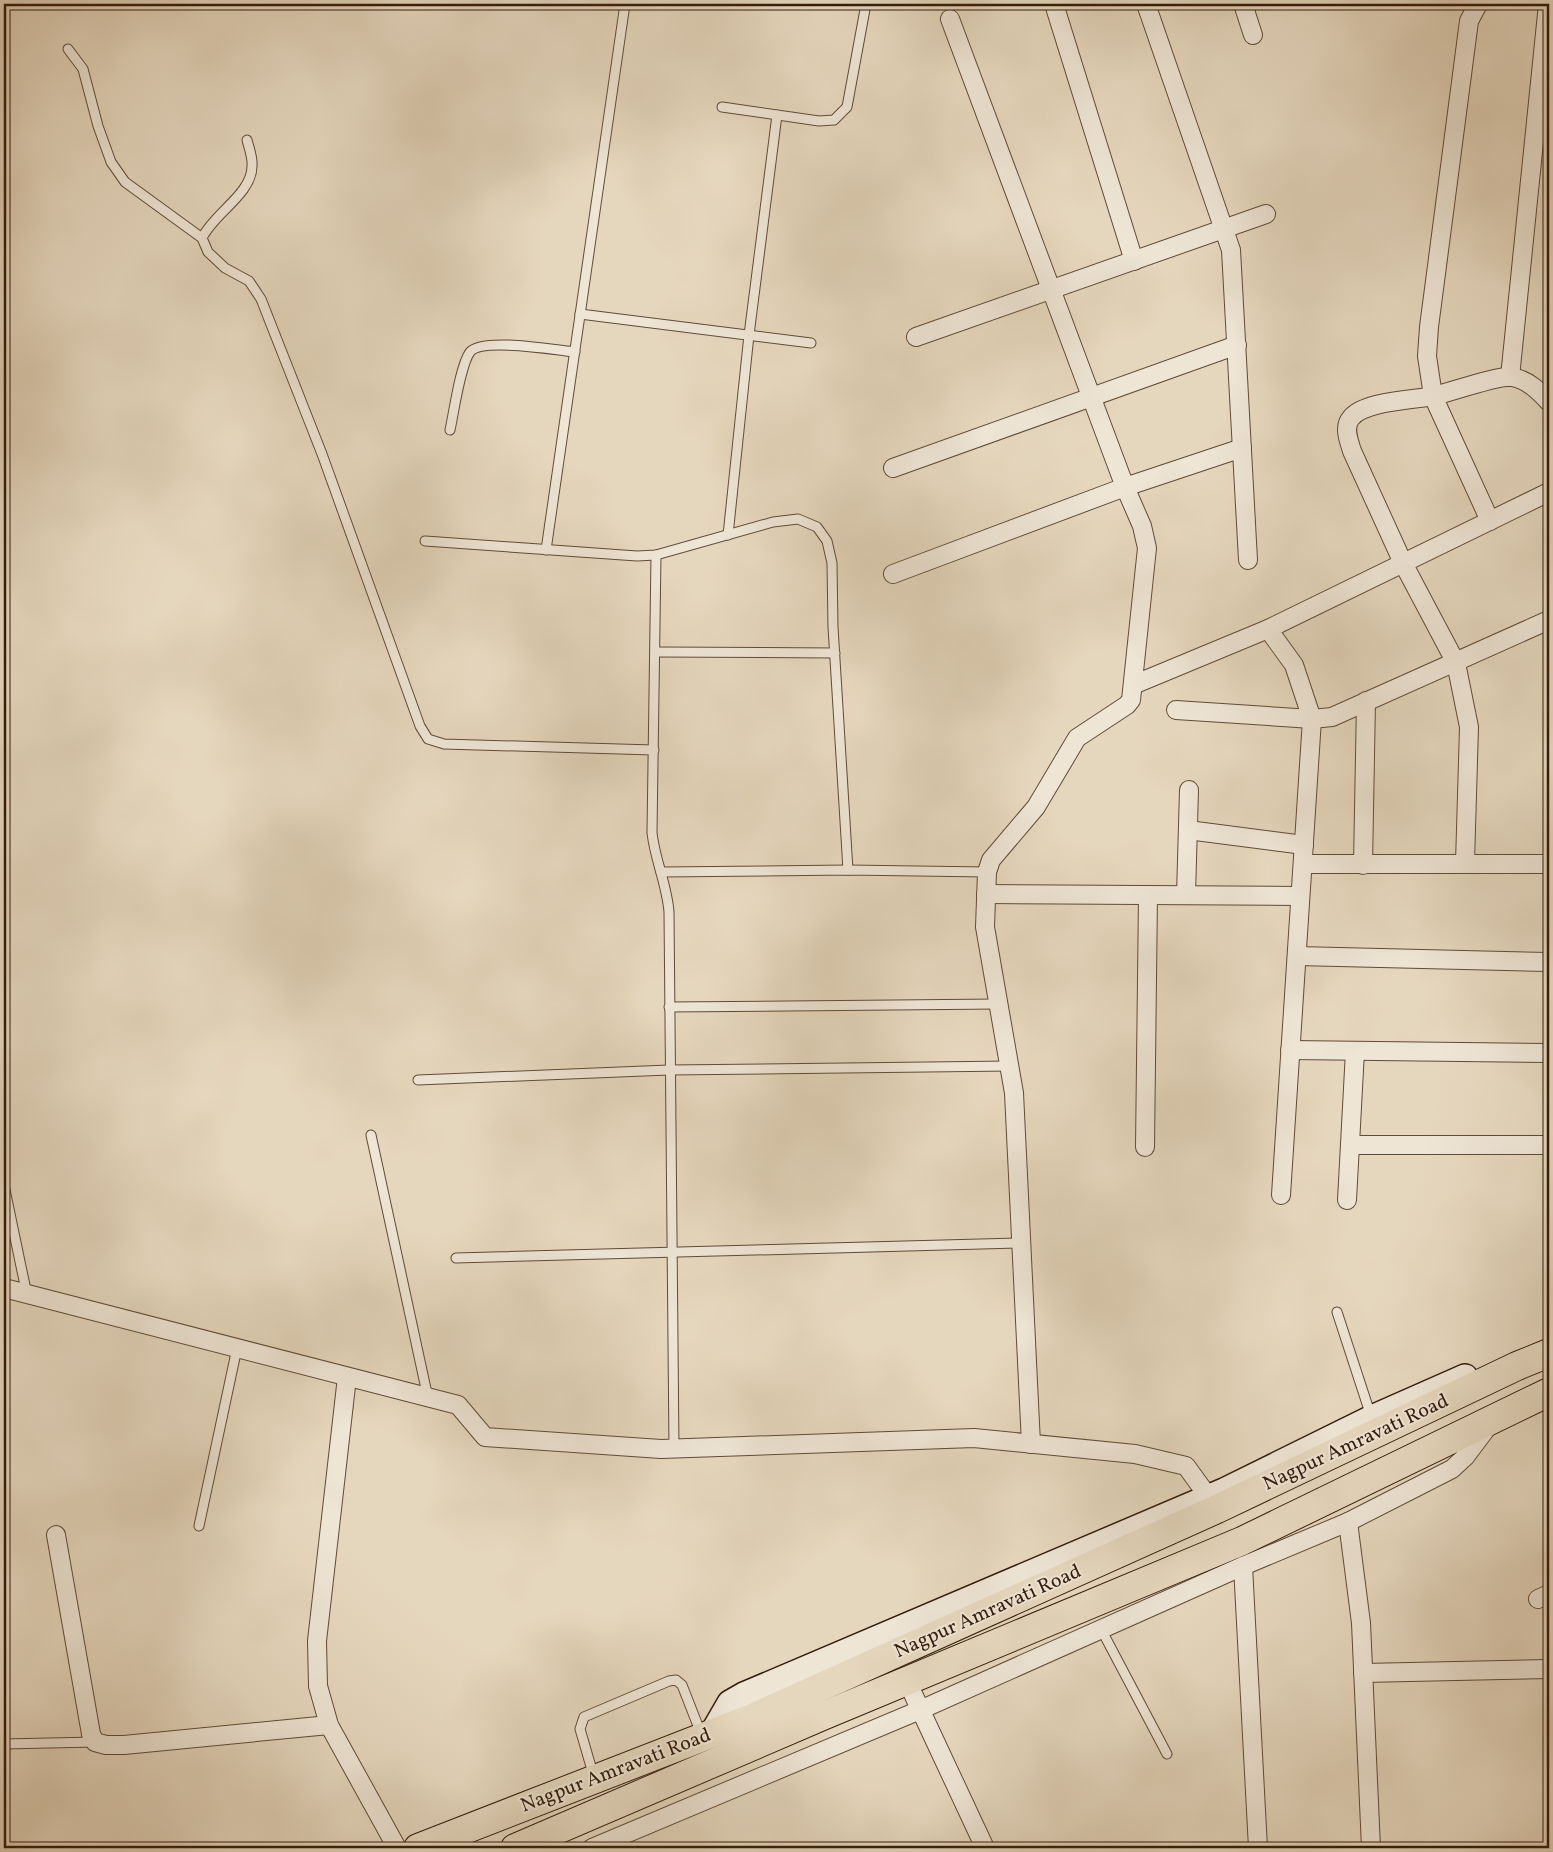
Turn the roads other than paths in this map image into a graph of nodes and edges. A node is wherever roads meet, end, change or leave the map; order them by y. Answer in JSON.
{"nodes":[{"id":1,"x":625,"y":4,"type":"edge"},
{"id":2,"x":866,"y":4,"type":"edge"},
{"id":3,"x":1054,"y":4,"type":"edge"},
{"id":4,"x":1146,"y":4,"type":"edge"},
{"id":5,"x":1243,"y":4,"type":"edge"},
{"id":6,"x":1478,"y":4,"type":"edge"},
{"id":7,"x":1548,"y":4,"type":"edge"},
{"id":8,"x":950,"y":19,"type":"dead end"},
{"id":9,"x":1253,"y":35,"type":"dead end"},
{"id":10,"x":68,"y":49,"type":"dead end"},
{"id":11,"x":722,"y":107,"type":"dead end"},
{"id":12,"x":777,"y":115,"type":"junction"},
{"id":13,"x":247,"y":140,"type":"dead end"},
{"id":14,"x":1266,"y":214,"type":"dead end"},
{"id":15,"x":1225,"y":228,"type":"junction"},
{"id":16,"x":202,"y":238,"type":"junction"},
{"id":17,"x":1134,"y":260,"type":"junction"},
{"id":18,"x":1051,"y":290,"type":"junction"},
{"id":19,"x":580,"y":314,"type":"junction"},
{"id":20,"x":749,"y":335,"type":"junction"},
{"id":21,"x":916,"y":337,"type":"dead end"},
{"id":22,"x":811,"y":343,"type":"dead end"},
{"id":23,"x":1237,"y":345,"type":"junction"},
{"id":24,"x":575,"y":352,"type":"junction"},
{"id":25,"x":1510,"y":377,"type":"junction"},
{"id":26,"x":1091,"y":396,"type":"junction"},
{"id":27,"x":1433,"y":396,"type":"junction"},
{"id":28,"x":1549,"y":402,"type":"edge"},
{"id":29,"x":450,"y":430,"type":"dead end"},
{"id":30,"x":1242,"y":448,"type":"junction"},
{"id":31,"x":893,"y":468,"type":"dead end"},
{"id":32,"x":1125,"y":487,"type":"junction"},
{"id":33,"x":1549,"y":492,"type":"edge"},
{"id":34,"x":1490,"y":521,"type":"junction"},
{"id":35,"x":728,"y":535,"type":"junction"},
{"id":36,"x":424,"y":540,"type":"dead end"},
{"id":37,"x":546,"y":550,"type":"junction"},
{"id":38,"x":656,"y":555,"type":"junction"},
{"id":39,"x":1248,"y":560,"type":"dead end"},
{"id":40,"x":1402,"y":563,"type":"junction"},
{"id":41,"x":893,"y":574,"type":"dead end"},
{"id":42,"x":1549,"y":620,"type":"edge"},
{"id":43,"x":1268,"y":629,"type":"junction"},
{"id":44,"x":656,"y":652,"type":"junction"},
{"id":45,"x":835,"y":653,"type":"junction"},
{"id":46,"x":1456,"y":663,"type":"junction"},
{"id":47,"x":1133,"y":685,"type":"junction"},
{"id":48,"x":1366,"y":701,"type":"junction"},
{"id":49,"x":1176,"y":710,"type":"dead end"},
{"id":50,"x":1312,"y":719,"type":"junction"},
{"id":51,"x":654,"y":750,"type":"junction"},
{"id":52,"x":1189,"y":790,"type":"dead end"},
{"id":53,"x":1188,"y":830,"type":"junction"},
{"id":54,"x":1304,"y":845,"type":"junction"},
{"id":55,"x":1465,"y":863,"type":"junction"},
{"id":56,"x":1303,"y":864,"type":"junction"},
{"id":57,"x":1549,"y":864,"type":"edge"},
{"id":58,"x":1364,"y":865,"type":"junction"},
{"id":59,"x":848,"y":870,"type":"junction"},
{"id":60,"x":661,"y":872,"type":"junction"},
{"id":61,"x":987,"y":872,"type":"junction"},
{"id":62,"x":986,"y":894,"type":"junction"},
{"id":63,"x":1148,"y":895,"type":"junction"},
{"id":64,"x":1186,"y":895,"type":"junction"},
{"id":65,"x":1300,"y":896,"type":"junction"},
{"id":66,"x":1297,"y":956,"type":"junction"},
{"id":67,"x":1549,"y":962,"type":"edge"},
{"id":68,"x":998,"y":1004,"type":"junction"},
{"id":69,"x":669,"y":1007,"type":"junction"},
{"id":70,"x":1290,"y":1050,"type":"junction"},
{"id":71,"x":1356,"y":1051,"type":"junction"},
{"id":72,"x":1549,"y":1053,"type":"edge"},
{"id":73,"x":1010,"y":1066,"type":"junction"},
{"id":74,"x":669,"y":1070,"type":"junction"},
{"id":75,"x":418,"y":1080,"type":"dead end"},
{"id":76,"x":371,"y":1135,"type":"dead end"},
{"id":77,"x":1350,"y":1145,"type":"junction"},
{"id":78,"x":1549,"y":1145,"type":"edge"},
{"id":79,"x":1144,"y":1147,"type":"dead end"},
{"id":80,"x":4,"y":1185,"type":"edge"},
{"id":81,"x":1281,"y":1195,"type":"dead end"},
{"id":82,"x":1347,"y":1200,"type":"dead end"},
{"id":83,"x":1022,"y":1243,"type":"junction"},
{"id":84,"x":672,"y":1254,"type":"junction"},
{"id":85,"x":456,"y":1258,"type":"dead end"},
{"id":86,"x":4,"y":1288,"type":"edge"},
{"id":87,"x":28,"y":1294,"type":"junction"},
{"id":88,"x":1337,"y":1312,"type":"dead end"},
{"id":89,"x":1549,"y":1340,"type":"edge"},
{"id":90,"x":237,"y":1348,"type":"junction"},
{"id":91,"x":1549,"y":1353,"type":"edge"},
{"id":92,"x":347,"y":1377,"type":"junction"},
{"id":93,"x":1549,"y":1392,"type":"edge"},
{"id":94,"x":428,"y":1398,"type":"junction"},
{"id":95,"x":1494,"y":1419,"type":"junction"},
{"id":96,"x":1374,"y":1425,"type":"junction"},
{"id":97,"x":1031,"y":1444,"type":"junction"},
{"id":98,"x":674,"y":1449,"type":"junction"},
{"id":99,"x":1213,"y":1503,"type":"junction"},
{"id":100,"x":1348,"y":1522,"type":"junction"},
{"id":101,"x":199,"y":1526,"type":"dead end"},
{"id":102,"x":56,"y":1535,"type":"dead end"},
{"id":103,"x":1243,"y":1566,"type":"junction"},
{"id":104,"x":1101,"y":1629,"type":"junction"},
{"id":105,"x":1549,"y":1669,"type":"edge"},
{"id":106,"x":1363,"y":1673,"type":"junction"},
{"id":107,"x":907,"y":1681,"type":"junction"},
{"id":108,"x":920,"y":1710,"type":"junction"},
{"id":109,"x":329,"y":1725,"type":"junction"},
{"id":110,"x":707,"y":1736,"type":"junction"},
{"id":111,"x":96,"y":1742,"type":"junction"},
{"id":112,"x":4,"y":1744,"type":"edge"},
{"id":113,"x":1167,"y":1754,"type":"dead end"},
{"id":114,"x":595,"y":1779,"type":"junction"},
{"id":115,"x":397,"y":1848,"type":"edge"},
{"id":116,"x":418,"y":1848,"type":"edge"},
{"id":117,"x":515,"y":1848,"type":"edge"},
{"id":118,"x":592,"y":1848,"type":"edge"},
{"id":119,"x":985,"y":1848,"type":"edge"},
{"id":120,"x":1258,"y":1848,"type":"edge"},
{"id":121,"x":1371,"y":1848,"type":"edge"}],
"edges":[{"from":1,"to":19,"type":"lane"},
{"from":2,"to":12,"type":"lane"},
{"from":3,"to":17,"type":"street"},
{"from":4,"to":15,"type":"street"},
{"from":5,"to":9,"type":"street"},
{"from":6,"to":27,"type":"street"},
{"from":7,"to":25,"type":"street"},
{"from":8,"to":18,"type":"street"},
{"from":10,"to":16,"type":"lane"},
{"from":11,"to":12,"type":"lane"},
{"from":12,"to":20,"type":"lane"},
{"from":13,"to":16,"type":"lane"},
{"from":14,"to":15,"type":"street"},
{"from":15,"to":17,"type":"street"},
{"from":15,"to":23,"type":"street"},
{"from":16,"to":51,"type":"lane"},
{"from":17,"to":18,"type":"street"},
{"from":18,"to":21,"type":"street"},
{"from":18,"to":26,"type":"street"},
{"from":19,"to":20,"type":"lane"},
{"from":19,"to":24,"type":"lane"},
{"from":20,"to":22,"type":"lane"},
{"from":20,"to":35,"type":"lane"},
{"from":23,"to":26,"type":"street"},
{"from":23,"to":30,"type":"street"},
{"from":24,"to":29,"type":"lane"},
{"from":24,"to":37,"type":"lane"},
{"from":25,"to":27,"type":"street"},
{"from":25,"to":28,"type":"street"},
{"from":26,"to":31,"type":"street"},
{"from":26,"to":32,"type":"street"},
{"from":27,"to":34,"type":"street"},
{"from":27,"to":40,"type":"street"},
{"from":30,"to":32,"type":"street"},
{"from":30,"to":39,"type":"street"},
{"from":32,"to":41,"type":"street"},
{"from":32,"to":47,"type":"street"},
{"from":33,"to":34,"type":"street"},
{"from":34,"to":40,"type":"street"},
{"from":35,"to":38,"type":"lane"},
{"from":35,"to":45,"type":"lane"},
{"from":36,"to":37,"type":"lane"},
{"from":37,"to":38,"type":"lane"},
{"from":38,"to":44,"type":"lane"},
{"from":40,"to":43,"type":"street"},
{"from":40,"to":46,"type":"street"},
{"from":42,"to":46,"type":"street"},
{"from":43,"to":47,"type":"street"},
{"from":43,"to":50,"type":"street"},
{"from":44,"to":45,"type":"lane"},
{"from":44,"to":51,"type":"lane"},
{"from":45,"to":59,"type":"lane"},
{"from":46,"to":48,"type":"street"},
{"from":46,"to":55,"type":"street"},
{"from":47,"to":61,"type":"street"},
{"from":48,"to":50,"type":"street"},
{"from":48,"to":58,"type":"street"},
{"from":49,"to":50,"type":"street"},
{"from":50,"to":54,"type":"street"},
{"from":51,"to":60,"type":"lane"},
{"from":52,"to":53,"type":"street"},
{"from":53,"to":54,"type":"street"},
{"from":53,"to":64,"type":"street"},
{"from":54,"to":56,"type":"street"},
{"from":55,"to":57,"type":"street"},
{"from":55,"to":58,"type":"street"},
{"from":56,"to":58,"type":"street"},
{"from":56,"to":65,"type":"street"},
{"from":59,"to":60,"type":"lane"},
{"from":59,"to":61,"type":"lane"},
{"from":60,"to":69,"type":"lane"},
{"from":61,"to":62,"type":"street"},
{"from":62,"to":63,"type":"street"},
{"from":62,"to":68,"type":"street"},
{"from":63,"to":64,"type":"street"},
{"from":63,"to":79,"type":"street"},
{"from":64,"to":65,"type":"street"},
{"from":65,"to":66,"type":"street"},
{"from":66,"to":67,"type":"street"},
{"from":66,"to":70,"type":"street"},
{"from":68,"to":69,"type":"lane"},
{"from":68,"to":73,"type":"street"},
{"from":69,"to":74,"type":"lane"},
{"from":70,"to":71,"type":"street"},
{"from":70,"to":81,"type":"street"},
{"from":71,"to":72,"type":"street"},
{"from":71,"to":77,"type":"street"},
{"from":73,"to":74,"type":"lane"},
{"from":73,"to":83,"type":"street"},
{"from":74,"to":75,"type":"lane"},
{"from":74,"to":84,"type":"lane"},
{"from":76,"to":94,"type":"lane"},
{"from":77,"to":78,"type":"street"},
{"from":77,"to":82,"type":"street"},
{"from":80,"to":87,"type":"lane"},
{"from":83,"to":84,"type":"lane"},
{"from":83,"to":97,"type":"street"},
{"from":84,"to":85,"type":"lane"},
{"from":84,"to":98,"type":"lane"},
{"from":86,"to":87,"type":"street"},
{"from":87,"to":90,"type":"street"},
{"from":88,"to":96,"type":"lane"},
{"from":89,"to":96,"type":"street"},
{"from":90,"to":92,"type":"street"},
{"from":90,"to":101,"type":"lane"},
{"from":91,"to":96,"type":"highway","name":"Nagpur Amravati Road"},
{"from":92,"to":94,"type":"street"},
{"from":92,"to":109,"type":"street"},
{"from":93,"to":95,"type":"highway","name":"Nagpur Amravati Road"},
{"from":94,"to":98,"type":"street"},
{"from":95,"to":100,"type":"street"},
{"from":95,"to":107,"type":"highway","name":"Nagpur Amravati Road"},
{"from":96,"to":99,"type":"highway","name":"Nagpur Amravati Road"},
{"from":97,"to":98,"type":"street"},
{"from":97,"to":99,"type":"street"},
{"from":99,"to":110,"type":"highway","name":"Nagpur Amravati Road"},
{"from":100,"to":103,"type":"street"},
{"from":100,"to":106,"type":"street"},
{"from":102,"to":111,"type":"street"},
{"from":103,"to":104,"type":"street"},
{"from":103,"to":120,"type":"street"},
{"from":104,"to":108,"type":"street"},
{"from":104,"to":113,"type":"lane"},
{"from":105,"to":106,"type":"street"},
{"from":106,"to":121,"type":"street"},
{"from":107,"to":108,"type":"street"},
{"from":107,"to":117,"type":"highway","name":"Nagpur Amravati Road"},
{"from":108,"to":118,"type":"street"},
{"from":108,"to":119,"type":"street"},
{"from":109,"to":111,"type":"street"},
{"from":109,"to":115,"type":"street"},
{"from":110,"to":114,"type":"highway","name":"Nagpur Amravati Road"},
{"from":110,"to":114,"type":"lane"},
{"from":111,"to":112,"type":"lane"},
{"from":114,"to":116,"type":"highway","name":"Nagpur Amravati Road"}]}
